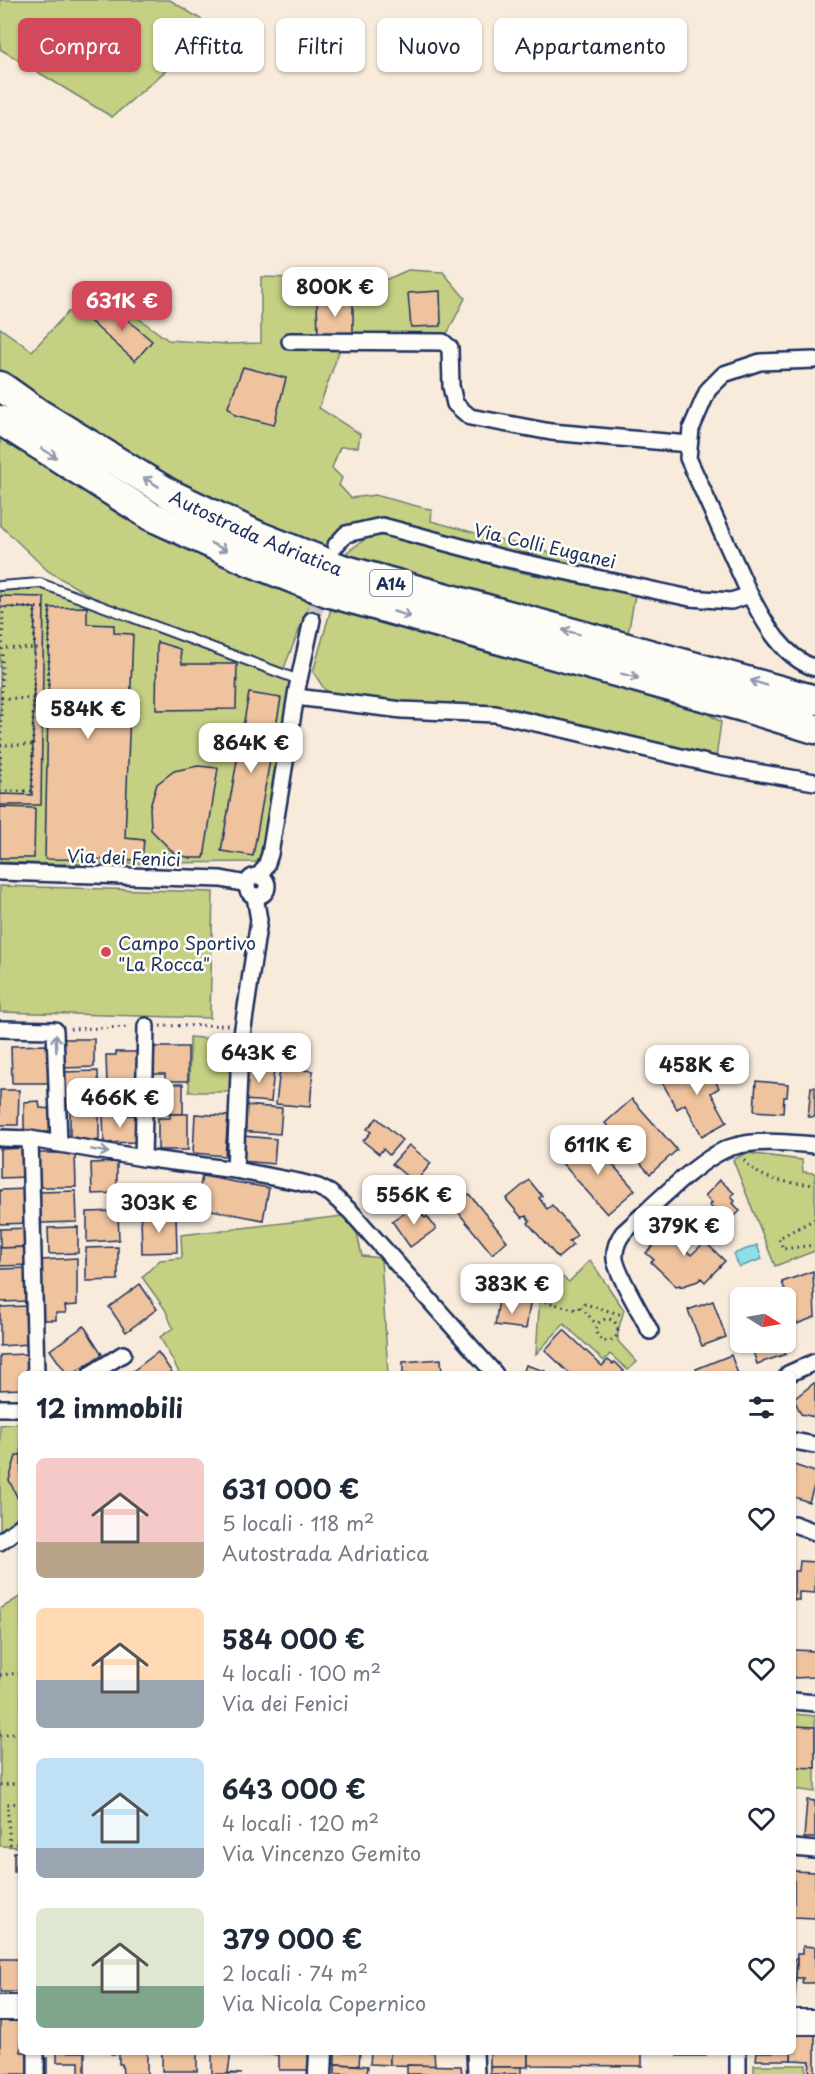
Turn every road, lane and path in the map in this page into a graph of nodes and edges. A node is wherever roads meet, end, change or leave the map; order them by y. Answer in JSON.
{"nodes":[{"id":1,"x":290,"y":341,"type":"dead end"},
{"id":2,"x":815,"y":360,"type":"edge"},
{"id":3,"x":0,"y":386,"type":"edge"},
{"id":4,"x":0,"y":420,"type":"edge"},
{"id":5,"x":689,"y":444,"type":"junction"},
{"id":6,"x":336,"y":545,"type":"dead end"},
{"id":7,"x":0,"y":586,"type":"edge"},
{"id":8,"x":750,"y":596,"type":"junction"},
{"id":9,"x":2,"y":607,"type":"edge"},
{"id":10,"x":35,"y":610,"type":"dead end"},
{"id":11,"x":312,"y":620,"type":"tunnel mouth"},
{"id":12,"x":1,"y":648,"type":"edge"},
{"id":13,"x":35,"y":649,"type":"junction"},
{"id":14,"x":49,"y":649,"type":"junction"},
{"id":15,"x":815,"y":668,"type":"edge"},
{"id":16,"x":299,"y":680,"type":"junction"},
{"id":17,"x":296,"y":697,"type":"junction"},
{"id":18,"x":1,"y":698,"type":"edge"},
{"id":19,"x":33,"y":699,"type":"junction"},
{"id":20,"x":815,"y":700,"type":"edge"},
{"id":21,"x":815,"y":729,"type":"edge"},
{"id":22,"x":0,"y":745,"type":"edge"},
{"id":23,"x":33,"y":745,"type":"junction"},
{"id":24,"x":815,"y":782,"type":"edge"},
{"id":25,"x":0,"y":789,"type":"edge"},
{"id":26,"x":0,"y":872,"type":"edge"},
{"id":27,"x":253,"y":885,"type":"junction"},
{"id":28,"x":146,"y":1026,"type":"dead end"},
{"id":29,"x":0,"y":1029,"type":"edge"},
{"id":30,"x":0,"y":1138,"type":"edge"},
{"id":31,"x":30,"y":1139,"type":"junction"},
{"id":32,"x":58,"y":1143,"type":"junction"},
{"id":33,"x":815,"y":1145,"type":"edge"},
{"id":34,"x":741,"y":1156,"type":"dead end"},
{"id":35,"x":143,"y":1158,"type":"junction"},
{"id":36,"x":235,"y":1170,"type":"junction"},
{"id":37,"x":815,"y":1185,"type":"edge"},
{"id":38,"x":815,"y":1219,"type":"edge"},
{"id":39,"x":815,"y":1245,"type":"edge"},
{"id":40,"x":539,"y":1300,"type":"dead end"},
{"id":41,"x":637,"y":1306,"type":"junction"},
{"id":42,"x":580,"y":1307,"type":"junction"},
{"id":43,"x":597,"y":1325,"type":"junction"},
{"id":44,"x":650,"y":1331,"type":"dead end"},
{"id":45,"x":123,"y":1353,"type":"dead end"},
{"id":46,"x":815,"y":1362,"type":"edge"},
{"id":47,"x":36,"y":1371,"type":"edge"},
{"id":48,"x":96,"y":1371,"type":"edge"},
{"id":49,"x":492,"y":1371,"type":"edge"},
{"id":50,"x":795,"y":1371,"type":"edge"},
{"id":51,"x":0,"y":1408,"type":"edge"},
{"id":52,"x":18,"y":1408,"type":"edge"},
{"id":53,"x":796,"y":1441,"type":"edge"},
{"id":54,"x":815,"y":1445,"type":"edge"},
{"id":55,"x":796,"y":1525,"type":"edge"},
{"id":56,"x":18,"y":1528,"type":"edge"},
{"id":57,"x":815,"y":1532,"type":"edge"},
{"id":58,"x":0,"y":1542,"type":"edge"},
{"id":59,"x":18,"y":1673,"type":"edge"},
{"id":60,"x":0,"y":1675,"type":"edge"},
{"id":61,"x":796,"y":1701,"type":"edge"},
{"id":62,"x":815,"y":1703,"type":"edge"},
{"id":63,"x":18,"y":1732,"type":"edge"},
{"id":64,"x":0,"y":1735,"type":"edge"},
{"id":65,"x":18,"y":1783,"type":"edge"},
{"id":66,"x":0,"y":1785,"type":"edge"},
{"id":67,"x":18,"y":1803,"type":"edge"},
{"id":68,"x":18,"y":1843,"type":"edge"},
{"id":69,"x":796,"y":1848,"type":"edge"},
{"id":70,"x":815,"y":1850,"type":"edge"},
{"id":71,"x":0,"y":2008,"type":"edge"},
{"id":72,"x":18,"y":2008,"type":"edge"},
{"id":73,"x":796,"y":2022,"type":"edge"},
{"id":74,"x":815,"y":2022,"type":"edge"},
{"id":75,"x":36,"y":2055,"type":"edge"},
{"id":76,"x":321,"y":2055,"type":"edge"},
{"id":77,"x":476,"y":2055,"type":"edge"},
{"id":78,"x":738,"y":2055,"type":"edge"},
{"id":79,"x":36,"y":2074,"type":"edge"},
{"id":80,"x":320,"y":2074,"type":"edge"},
{"id":81,"x":476,"y":2074,"type":"edge"},
{"id":82,"x":738,"y":2074,"type":"edge"}],
"edges":[{"from":1,"to":5,"type":"street"},
{"from":2,"to":5,"type":"street"},
{"from":20,"to":3,"type":"highway","name":"Autostrada Adriatica","number":"A14","one_way":true},
{"from":4,"to":21,"type":"highway","name":"Autostrada Adriatica","number":"A14","one_way":true},
{"from":5,"to":8,"type":"street"},
{"from":6,"to":8,"type":"street","name":"Via Colli Euganei"},
{"from":7,"to":16,"type":"lane"},
{"from":8,"to":15,"type":"street"},
{"from":9,"to":12,"type":"path"},
{"from":9,"to":14,"type":"path"},
{"from":10,"to":13,"type":"path"},
{"from":11,"to":16,"type":"street"},
{"from":12,"to":13,"type":"path"},
{"from":12,"to":18,"type":"path"},
{"from":13,"to":14,"type":"path"},
{"from":13,"to":19,"type":"path"},
{"from":14,"to":19,"type":"path"},
{"from":16,"to":17,"type":"street"},
{"from":17,"to":24,"type":"street"},
{"from":17,"to":27,"type":"street"},
{"from":18,"to":19,"type":"path"},
{"from":18,"to":22,"type":"path"},
{"from":19,"to":23,"type":"path"},
{"from":22,"to":23,"type":"path"},
{"from":22,"to":25,"type":"path"},
{"from":23,"to":25,"type":"path"},
{"from":26,"to":27,"type":"street","name":"Via dei Fenici"},
{"from":27,"to":36,"type":"street"},
{"from":28,"to":35,"type":"street"},
{"from":32,"to":29,"type":"street","one_way":true},
{"from":30,"to":31,"type":"street"},
{"from":31,"to":32,"type":"street"},
{"from":31,"to":47,"type":"street"},
{"from":32,"to":35,"type":"street","one_way":true},
{"from":33,"to":41,"type":"street"},
{"from":34,"to":37,"type":"path"},
{"from":35,"to":36,"type":"street"},
{"from":36,"to":49,"type":"street"},
{"from":38,"to":39,"type":"path"},
{"from":40,"to":42,"type":"path"},
{"from":41,"to":42,"type":"path"},
{"from":41,"to":44,"type":"street"},
{"from":42,"to":43,"type":"path"},
{"from":43,"to":43,"type":"path"},
{"from":45,"to":48,"type":"street"},
{"from":46,"to":50,"type":"street"},
{"from":51,"to":52,"type":"street"},
{"from":53,"to":54,"type":"street"},
{"from":55,"to":57,"type":"street"},
{"from":56,"to":58,"type":"street"},
{"from":59,"to":60,"type":"path"},
{"from":61,"to":62,"type":"street"},
{"from":63,"to":64,"type":"path"},
{"from":65,"to":66,"type":"path"},
{"from":67,"to":68,"type":"path"},
{"from":69,"to":70,"type":"street"},
{"from":71,"to":72,"type":"main road"},
{"from":73,"to":74,"type":"main road"},
{"from":75,"to":79,"type":"street"},
{"from":76,"to":80,"type":"street"},
{"from":77,"to":81,"type":"street"},
{"from":78,"to":82,"type":"street"}]}
